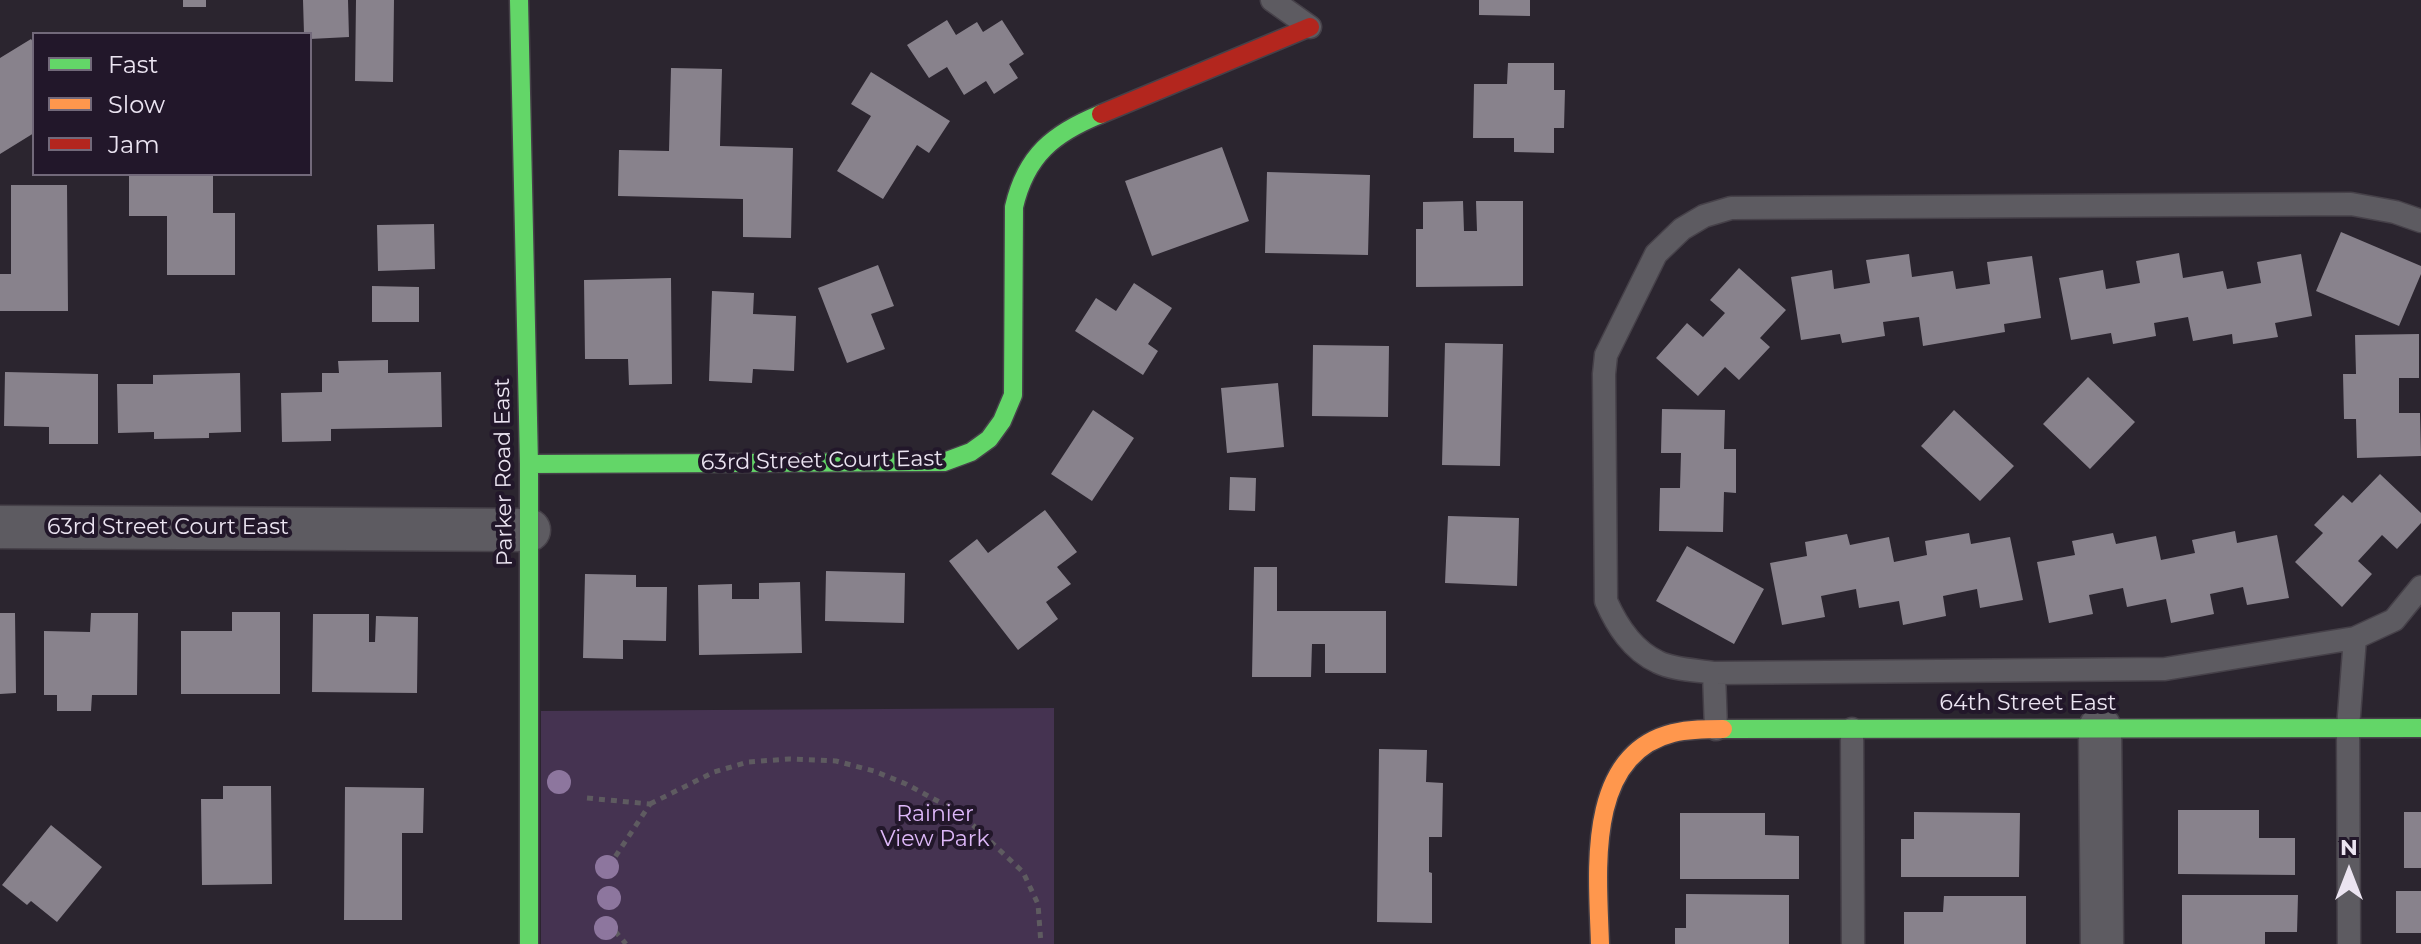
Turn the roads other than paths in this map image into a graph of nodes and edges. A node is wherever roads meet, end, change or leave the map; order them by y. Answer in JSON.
{"nodes":[{"id":1,"x":519,"y":0,"type":"edge"},
{"id":2,"x":1272,"y":0,"type":"edge"},
{"id":3,"x":1310,"y":27,"type":"joint"},
{"id":4,"x":2421,"y":221,"type":"edge"},
{"id":5,"x":529,"y":464,"type":"junction"},
{"id":6,"x":0,"y":527,"type":"edge"},
{"id":7,"x":529,"y":530,"type":"junction"},
{"id":8,"x":2421,"y":587,"type":"edge"},
{"id":9,"x":2355,"y":638,"type":"junction"},
{"id":10,"x":1714,"y":673,"type":"junction"},
{"id":11,"x":2100,"y":728,"type":"junction"},
{"id":12,"x":2348,"y":728,"type":"junction"},
{"id":13,"x":2421,"y":728,"type":"edge"},
{"id":14,"x":1716,"y":729,"type":"junction"},
{"id":15,"x":1852,"y":729,"type":"junction"},
{"id":16,"x":529,"y":944,"type":"edge"},
{"id":17,"x":1600,"y":944,"type":"edge"},
{"id":18,"x":1853,"y":944,"type":"edge"},
{"id":19,"x":2102,"y":944,"type":"edge"},
{"id":20,"x":2349,"y":944,"type":"edge"}],
"edges":[{"from":1,"to":5,"type":"street","name":"Parker Road East"},
{"from":2,"to":3,"type":"lane"},
{"from":3,"to":5,"type":"street","name":"63rd Street Court East"},
{"from":4,"to":10,"type":"lane"},
{"from":5,"to":7,"type":"street","name":"Parker Road East"},
{"from":6,"to":7,"type":"street","name":"63rd Street Court East"},
{"from":7,"to":16,"type":"street","name":"Parker Road East"},
{"from":8,"to":9,"type":"lane"},
{"from":9,"to":10,"type":"lane"},
{"from":9,"to":12,"type":"lane"},
{"from":10,"to":14,"type":"lane"},
{"from":11,"to":12,"type":"street","name":"64th Street East"},
{"from":11,"to":15,"type":"street","name":"64th Street East"},
{"from":11,"to":19,"type":"street"},
{"from":12,"to":13,"type":"street","name":"64th Street East"},
{"from":12,"to":20,"type":"lane"},
{"from":14,"to":15,"type":"street","name":"64th Street East"},
{"from":14,"to":17,"type":"street","name":"64th Street East"},
{"from":15,"to":18,"type":"lane"}]}
